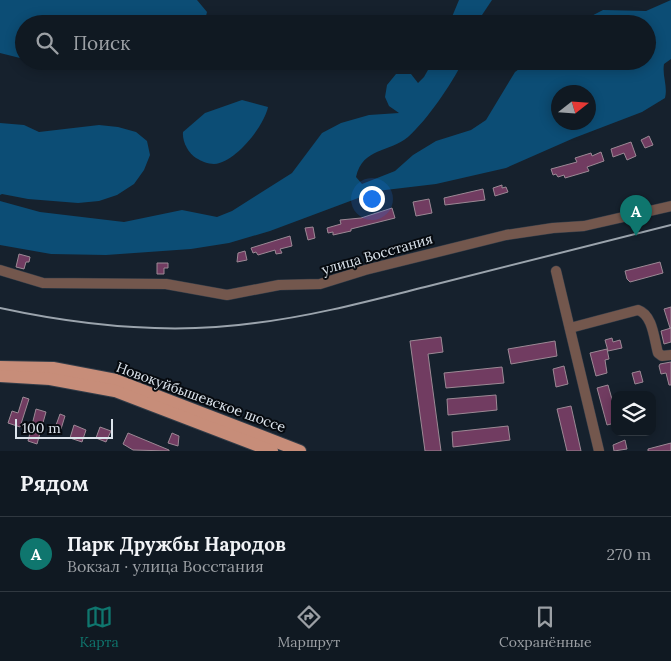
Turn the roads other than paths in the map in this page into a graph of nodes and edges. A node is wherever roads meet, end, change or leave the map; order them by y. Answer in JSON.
{"nodes":[{"id":1,"x":671,"y":206,"type":"edge"},
{"id":2,"x":0,"y":270,"type":"edge"},
{"id":3,"x":556,"y":271,"type":"dead end"},
{"id":4,"x":570,"y":328,"type":"junction"},
{"id":5,"x":671,"y":355,"type":"edge"},
{"id":6,"x":0,"y":367,"type":"edge"},
{"id":7,"x":0,"y":376,"type":"edge"},
{"id":8,"x":264,"y":449,"type":"edge"},
{"id":9,"x":300,"y":451,"type":"edge"},
{"id":10,"x":599,"y":451,"type":"edge"}],
"edges":[{"from":1,"to":2,"type":"street","name":"улица Восстания"},
{"from":3,"to":4,"type":"street"},
{"from":4,"to":5,"type":"street"},
{"from":4,"to":10,"type":"street"},
{"from":6,"to":9,"type":"main road","name":"Новокуйбышевское шоссе"},
{"from":7,"to":8,"type":"main road","name":"Новокуйбышевское шоссе"}]}
